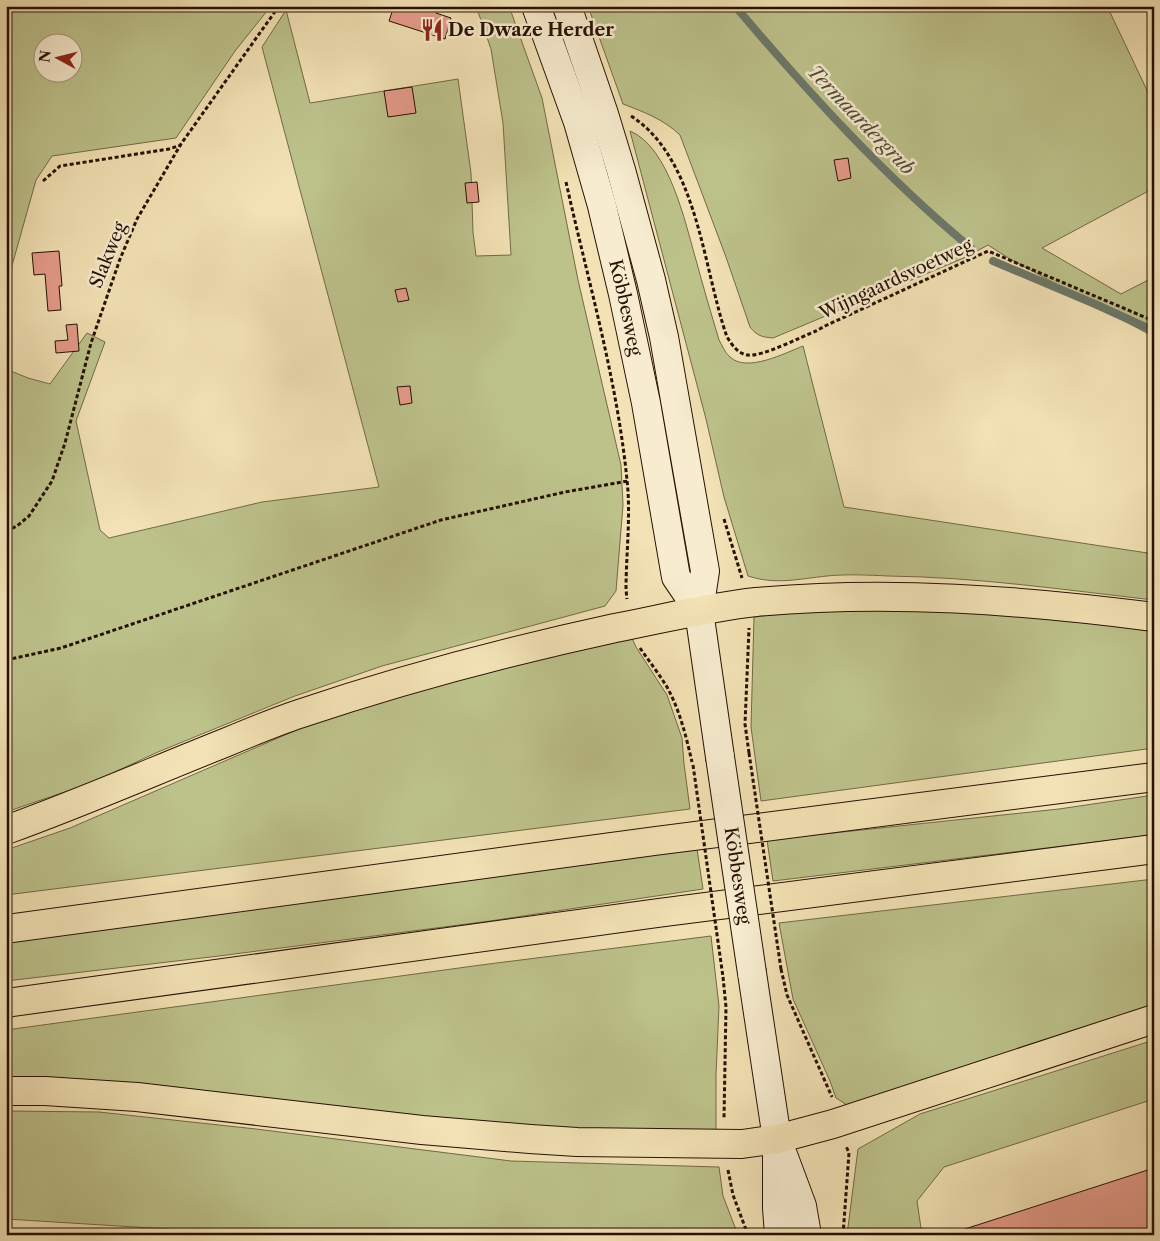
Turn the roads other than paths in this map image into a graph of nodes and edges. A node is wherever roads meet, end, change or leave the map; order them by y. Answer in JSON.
{"nodes":[{"id":1,"x":536,"y":6,"type":"edge"},
{"id":2,"x":567,"y":6,"type":"edge"},
{"id":3,"x":615,"y":114,"type":"junction"},
{"id":4,"x":578,"y":122,"type":"junction"},
{"id":5,"x":699,"y":611,"type":"junction"},
{"id":6,"x":1154,"y":617,"type":"edge"},
{"id":7,"x":1154,"y":776,"type":"edge"},
{"id":8,"x":6,"y":830,"type":"edge"},
{"id":9,"x":1154,"y":849,"type":"edge"},
{"id":10,"x":6,"y":929,"type":"edge"},
{"id":11,"x":6,"y":1002,"type":"edge"},
{"id":12,"x":1154,"y":1019,"type":"edge"},
{"id":13,"x":6,"y":1091,"type":"edge"},
{"id":14,"x":777,"y":1139,"type":"junction"},
{"id":15,"x":779,"y":1235,"type":"edge"},
{"id":16,"x":806,"y":1235,"type":"edge"}],
"edges":[{"from":1,"to":4,"type":"main road","name":"Köbbesweg"},
{"from":2,"to":3,"type":"main road","name":"Köbbesweg"},
{"from":3,"to":4,"type":"main road"},
{"from":3,"to":5,"type":"main road","name":"Köbbesweg"},
{"from":4,"to":5,"type":"main road","name":"Köbbesweg"},
{"from":5,"to":6,"type":"highway"},
{"from":5,"to":8,"type":"highway"},
{"from":5,"to":14,"type":"main road","name":"Köbbesweg","bridge":true},
{"from":7,"to":10,"type":"highway"},
{"from":9,"to":11,"type":"highway"},
{"from":12,"to":14,"type":"highway"},
{"from":13,"to":14,"type":"highway"},
{"from":14,"to":15,"type":"main road","name":"Köbbesweg"},
{"from":14,"to":16,"type":"main road","name":"Köbbesweg"}]}
